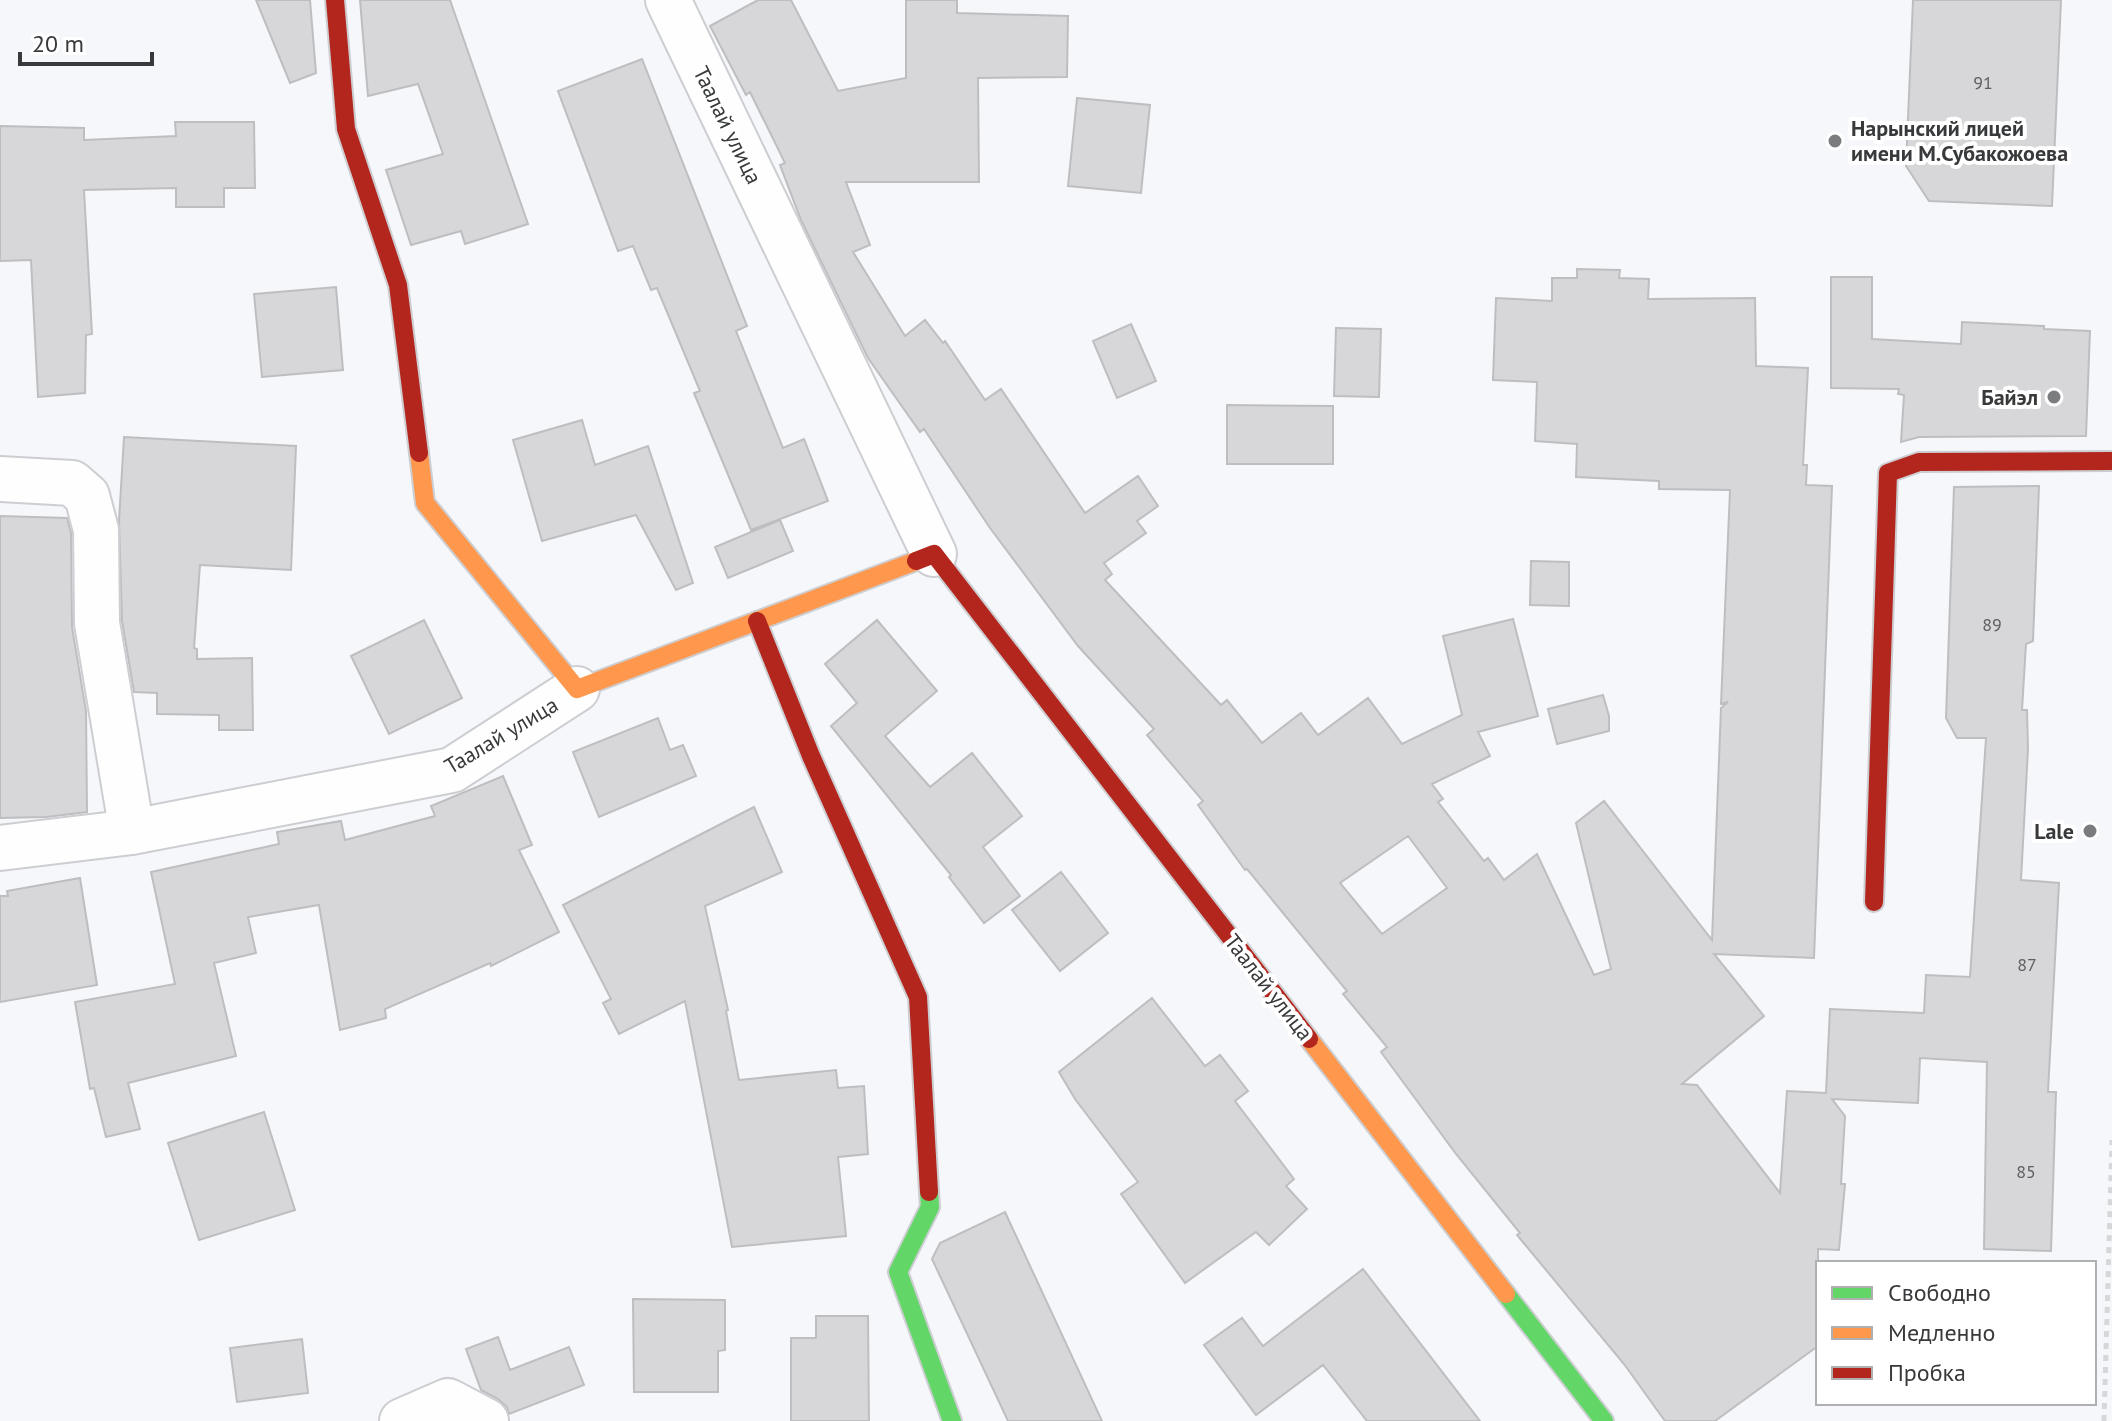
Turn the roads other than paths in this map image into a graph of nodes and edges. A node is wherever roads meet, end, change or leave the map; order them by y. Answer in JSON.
{"nodes":[{"id":1,"x":335,"y":0,"type":"edge"},
{"id":2,"x":668,"y":0,"type":"edge"},
{"id":3,"x":2112,"y":461,"type":"edge"},
{"id":4,"x":0,"y":479,"type":"edge"},
{"id":5,"x":934,"y":554,"type":"junction"},
{"id":6,"x":757,"y":621,"type":"junction"},
{"id":7,"x":577,"y":689,"type":"junction"},
{"id":8,"x":132,"y":832,"type":"junction"},
{"id":9,"x":0,"y":848,"type":"edge"},
{"id":10,"x":1874,"y":902,"type":"dead end"},
{"id":11,"x":402,"y":1421,"type":"edge"},
{"id":12,"x":486,"y":1421,"type":"edge"},
{"id":13,"x":952,"y":1421,"type":"edge"},
{"id":14,"x":1604,"y":1421,"type":"edge"}],
"edges":[{"from":1,"to":7,"type":"street"},
{"from":2,"to":5,"type":"street","name":"Таалай улица"},
{"from":3,"to":10,"type":"street"},
{"from":4,"to":8,"type":"street"},
{"from":5,"to":6,"type":"street","name":"Таалай улица"},
{"from":5,"to":14,"type":"street","name":"Таалай улица"},
{"from":6,"to":7,"type":"street","name":"Таалай улица"},
{"from":6,"to":13,"type":"street"},
{"from":7,"to":8,"type":"street","name":"Таалай улица"},
{"from":8,"to":9,"type":"street","name":"Таалай улица"},
{"from":11,"to":12,"type":"street"}]}
